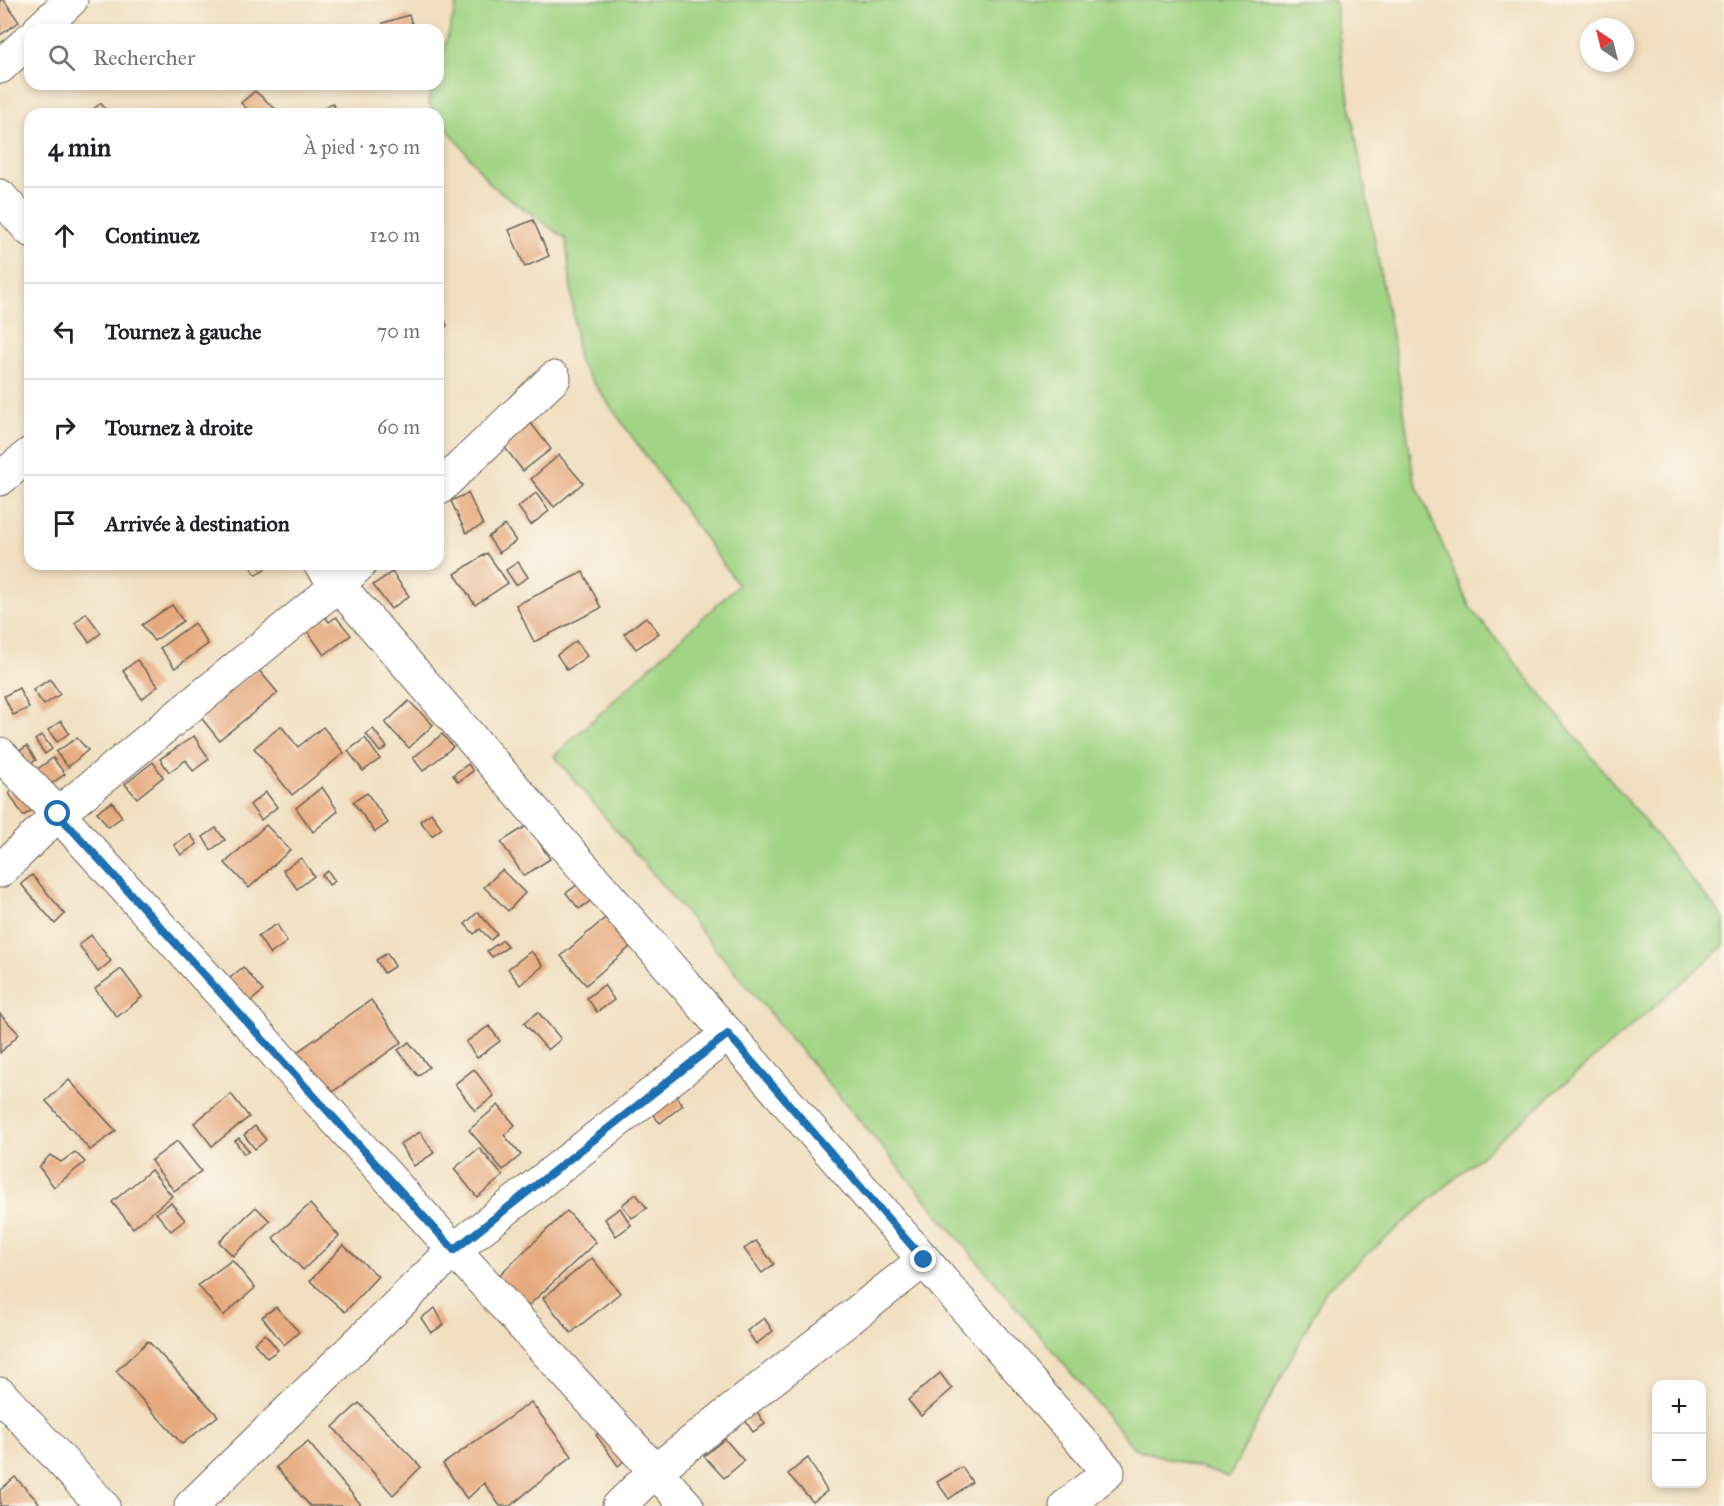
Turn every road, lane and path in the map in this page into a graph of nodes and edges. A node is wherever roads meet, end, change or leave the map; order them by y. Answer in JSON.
{"nodes":[{"id":1,"x":71,"y":0,"type":"edge"},
{"id":2,"x":45,"y":24,"type":"edge"},
{"id":3,"x":24,"y":45,"type":"edge"},
{"id":4,"x":0,"y":67,"type":"edge"},
{"id":5,"x":0,"y":196,"type":"edge"},
{"id":6,"x":24,"y":223,"type":"edge"},
{"id":7,"x":554,"y":378,"type":"dead end"},
{"id":8,"x":24,"y":459,"type":"edge"},
{"id":9,"x":0,"y":479,"type":"edge"},
{"id":10,"x":444,"y":483,"type":"edge"},
{"id":11,"x":339,"y":571,"type":"edge"},
{"id":12,"x":0,"y":754,"type":"edge"},
{"id":13,"x":58,"y":814,"type":"junction"},
{"id":14,"x":0,"y":871,"type":"edge"},
{"id":15,"x":728,"y":1034,"type":"junction"},
{"id":16,"x":454,"y":1250,"type":"junction"},
{"id":17,"x":924,"y":1260,"type":"junction"},
{"id":18,"x":0,"y":1394,"type":"edge"},
{"id":19,"x":655,"y":1471,"type":"junction"},
{"id":20,"x":103,"y":1506,"type":"edge"},
{"id":21,"x":191,"y":1506,"type":"edge"},
{"id":22,"x":619,"y":1506,"type":"edge"},
{"id":23,"x":687,"y":1506,"type":"edge"},
{"id":24,"x":1066,"y":1506,"type":"edge"}],
"edges":[{"from":1,"to":2,"type":"street"},
{"from":3,"to":4,"type":"street"},
{"from":5,"to":6,"type":"street"},
{"from":7,"to":10,"type":"street"},
{"from":8,"to":9,"type":"street"},
{"from":11,"to":13,"type":"street"},
{"from":11,"to":15,"type":"street"},
{"from":12,"to":13,"type":"street"},
{"from":13,"to":14,"type":"street"},
{"from":13,"to":16,"type":"street"},
{"from":15,"to":16,"type":"street"},
{"from":15,"to":17,"type":"street"},
{"from":16,"to":19,"type":"street"},
{"from":16,"to":21,"type":"street"},
{"from":17,"to":19,"type":"street"},
{"from":17,"to":24,"type":"street"},
{"from":18,"to":20,"type":"street"},
{"from":19,"to":22,"type":"street"},
{"from":19,"to":23,"type":"street"}]}
